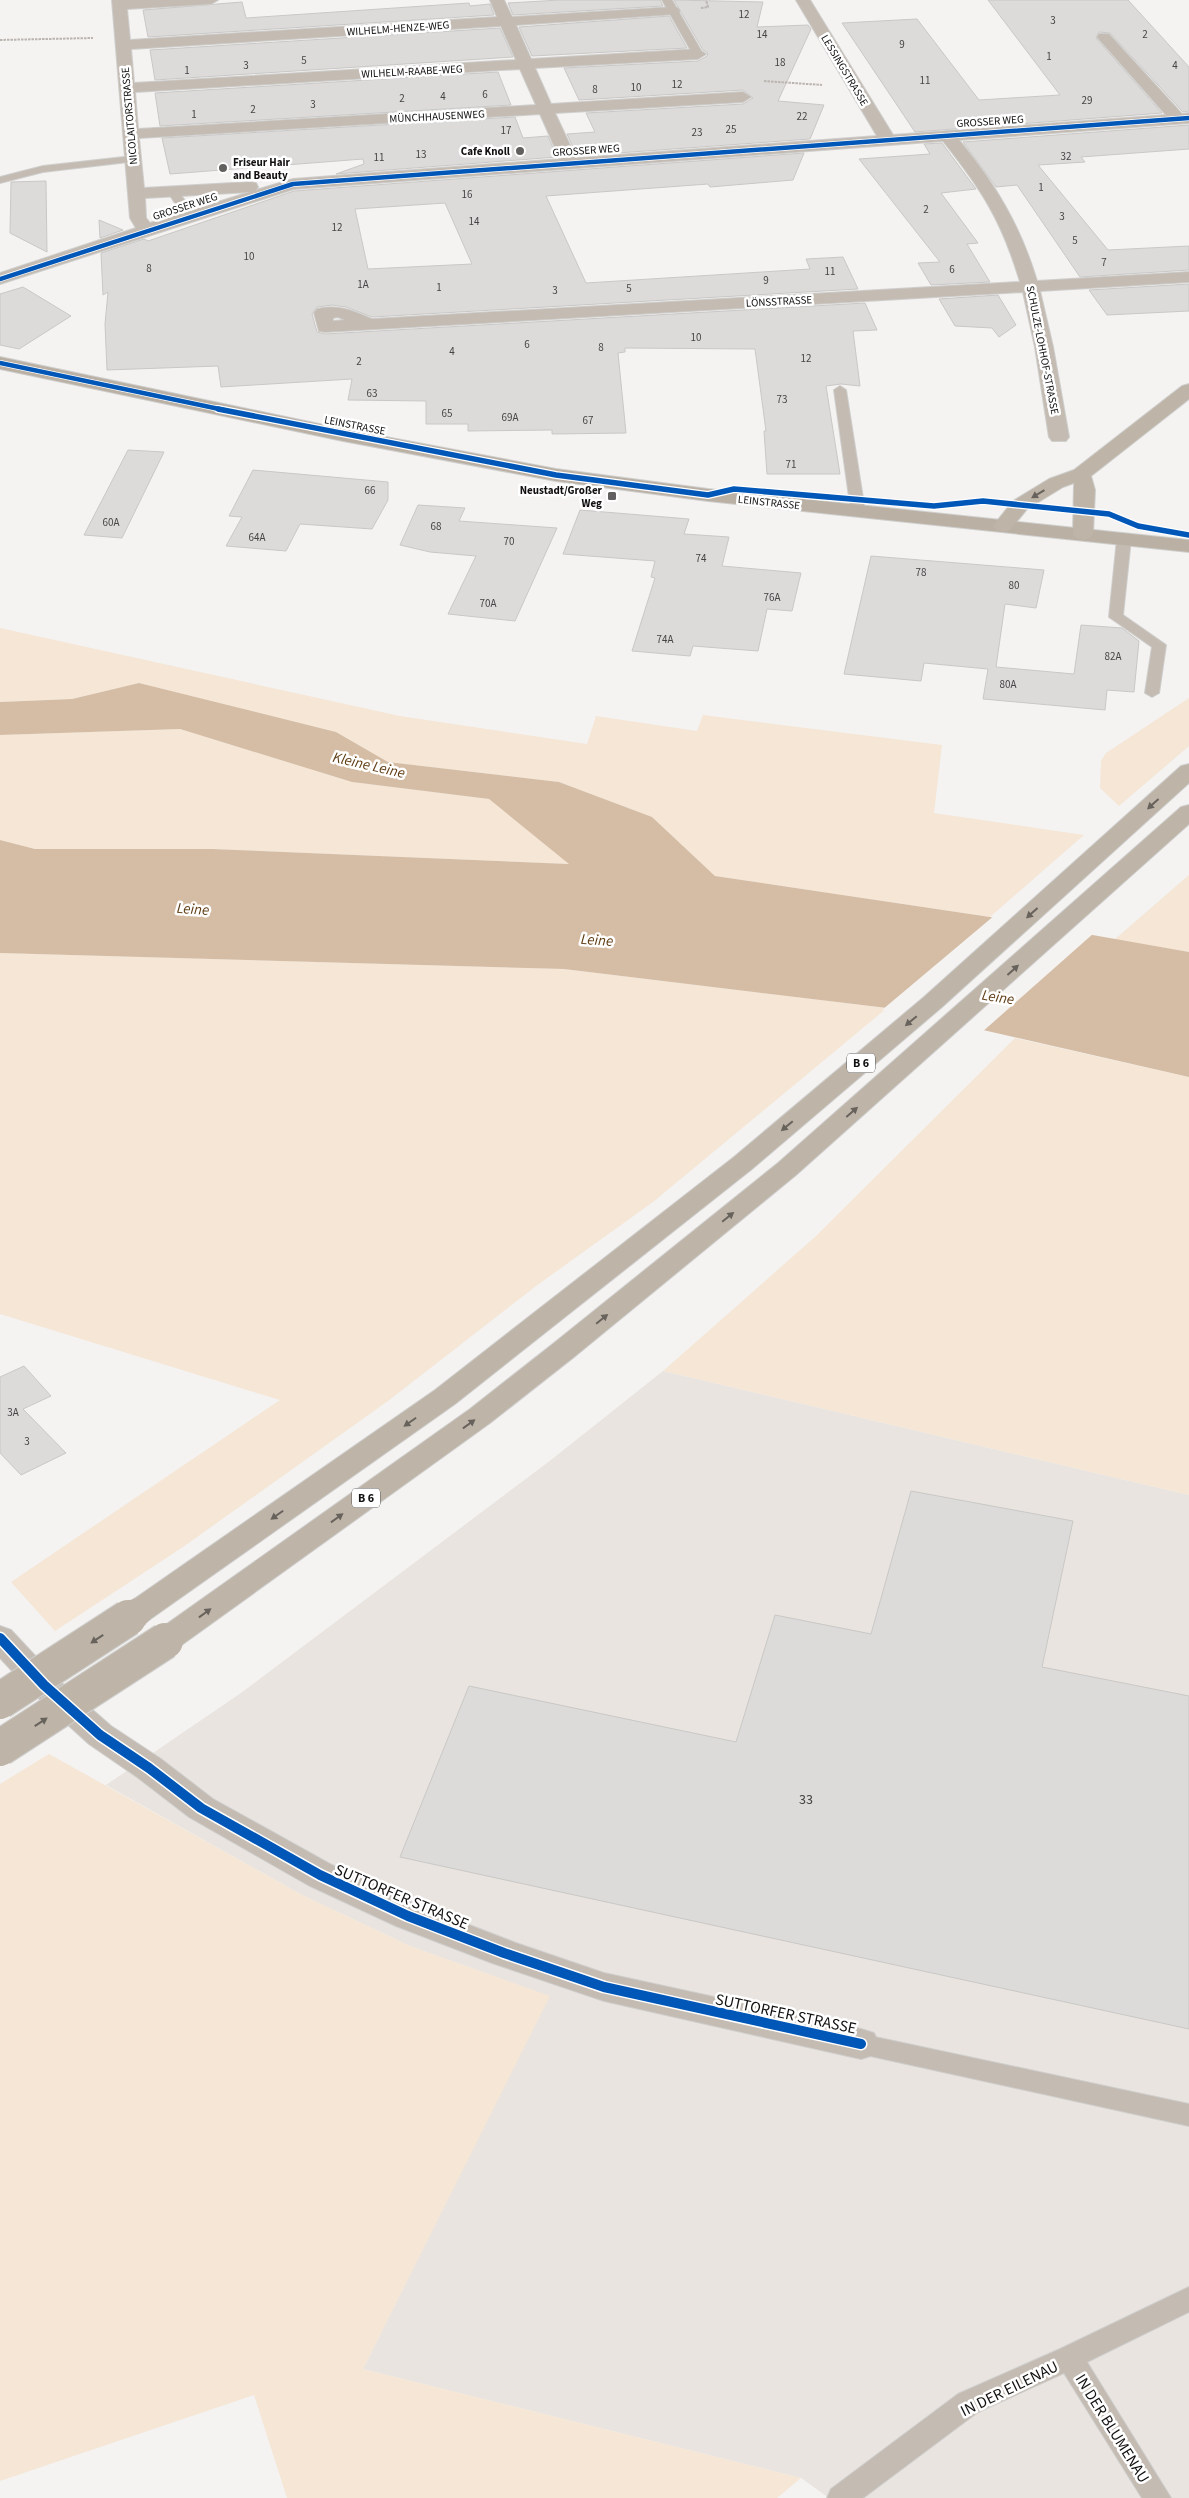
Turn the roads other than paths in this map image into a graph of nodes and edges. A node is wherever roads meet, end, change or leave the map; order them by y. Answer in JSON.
{"nodes":[{"id":1,"x":211,"y":0,"type":"edge"},
{"id":2,"x":497,"y":0,"type":"edge"},
{"id":3,"x":803,"y":0,"type":"edge"},
{"id":4,"x":120,"y":3,"type":"edge"},
{"id":5,"x":670,"y":6,"type":"edge"},
{"id":6,"x":507,"y":21,"type":"junction"},
{"id":7,"x":1104,"y":37,"type":"dead end"},
{"id":8,"x":122,"y":41,"type":"junction"},
{"id":9,"x":698,"y":54,"type":"joint"},
{"id":10,"x":528,"y":64,"type":"junction"},
{"id":11,"x":126,"y":88,"type":"junction"},
{"id":12,"x":743,"y":97,"type":"road end"},
{"id":13,"x":545,"y":110,"type":"junction"},
{"id":14,"x":1184,"y":119,"type":"edge"},
{"id":15,"x":130,"y":134,"type":"junction"},
{"id":16,"x":947,"y":135,"type":"junction"},
{"id":17,"x":887,"y":139,"type":"junction"},
{"id":18,"x":133,"y":159,"type":"junction"},
{"id":19,"x":570,"y":163,"type":"junction"},
{"id":20,"x":0,"y":180,"type":"edge"},
{"id":21,"x":271,"y":189,"type":"junction"},
{"id":22,"x":173,"y":191,"type":"junction"},
{"id":23,"x":136,"y":193,"type":"junction"},
{"id":24,"x":189,"y":216,"type":"junction"},
{"id":25,"x":146,"y":230,"type":"junction"},
{"id":26,"x":1189,"y":277,"type":"edge"},
{"id":27,"x":0,"y":279,"type":"edge"},
{"id":28,"x":1032,"y":287,"type":"junction"},
{"id":29,"x":369,"y":324,"type":"dead end"},
{"id":30,"x":0,"y":363,"type":"edge"},
{"id":31,"x":840,"y":390,"type":"dead end"},
{"id":32,"x":1189,"y":390,"type":"edge"},
{"id":33,"x":1059,"y":436,"type":"dead end"},
{"id":34,"x":1081,"y":474,"type":"junction"},
{"id":35,"x":858,"y":511,"type":"junction"},
{"id":36,"x":1003,"y":526,"type":"junction"},
{"id":37,"x":1083,"y":534,"type":"junction"},
{"id":38,"x":1124,"y":538,"type":"junction"},
{"id":39,"x":1189,"y":546,"type":"edge"},
{"id":40,"x":1152,"y":693,"type":"dead end"},
{"id":41,"x":1189,"y":771,"type":"edge"},
{"id":42,"x":1189,"y":812,"type":"edge"},
{"id":43,"x":0,"y":1638,"type":"edge"},
{"id":44,"x":0,"y":1701,"type":"edge"},
{"id":45,"x":0,"y":1748,"type":"edge"},
{"id":46,"x":861,"y":2044,"type":"joint"},
{"id":47,"x":1189,"y":2115,"type":"edge"},
{"id":48,"x":1189,"y":2299,"type":"edge"},
{"id":49,"x":1069,"y":2358,"type":"junction"},
{"id":50,"x":841,"y":2498,"type":"edge"},
{"id":51,"x":1157,"y":2498,"type":"edge"}],
"edges":[{"from":1,"to":4,"type":"street"},
{"from":2,"to":6,"type":"street"},
{"from":3,"to":17,"type":"street","name":"LESSINGSTRASSE"},
{"from":4,"to":8,"type":"street","name":"NICOLAITORSTRASSE"},
{"from":5,"to":6,"type":"street","name":"WILHELM-HENZE-WEG"},
{"from":5,"to":9,"type":"lane"},
{"from":6,"to":8,"type":"street","name":"WILHELM-HENZE-WEG"},
{"from":6,"to":10,"type":"street"},
{"from":7,"to":14,"type":"street"},
{"from":8,"to":11,"type":"street","name":"NICOLAITORSTRASSE"},
{"from":9,"to":10,"type":"street","name":"WILHELM-RAABE-WEG"},
{"from":10,"to":11,"type":"street","name":"WILHELM-RAABE-WEG"},
{"from":10,"to":13,"type":"street"},
{"from":11,"to":15,"type":"street","name":"NICOLAITORSTRASSE"},
{"from":12,"to":13,"type":"street","name":"MÜNCHHAUSENWEG"},
{"from":13,"to":15,"type":"street","name":"MÜNCHHAUSENWEG"},
{"from":13,"to":19,"type":"street"},
{"from":14,"to":16,"type":"street","name":"GROSSER WEG"},
{"from":15,"to":18,"type":"street","name":"NICOLAITORSTRASSE"},
{"from":16,"to":17,"type":"street","name":"GROSSER WEG"},
{"from":16,"to":28,"type":"street","name":"SCHULZE-LOHHOF-STRASSE"},
{"from":17,"to":19,"type":"street","name":"GROSSER WEG"},
{"from":18,"to":20,"type":"lane"},
{"from":18,"to":23,"type":"street","name":"NICOLAITORSTRASSE"},
{"from":19,"to":21,"type":"street","name":"GROSSER WEG"},
{"from":21,"to":22,"type":"street","name":"GROSSER WEG"},
{"from":21,"to":24,"type":"street","name":"GROSSER WEG"},
{"from":22,"to":23,"type":"street","name":"GROSSER WEG"},
{"from":22,"to":24,"type":"lane"},
{"from":23,"to":25,"type":"street","name":"NICOLAITORSTRASSE"},
{"from":24,"to":25,"type":"street","name":"GROSSER WEG"},
{"from":25,"to":27,"type":"street","name":"GROSSER WEG"},
{"from":26,"to":28,"type":"street","name":"LÖNSSTRASSE"},
{"from":28,"to":29,"type":"street","name":"LÖNSSTRASSE"},
{"from":28,"to":33,"type":"street","name":"SCHULZE-LOHHOF-STRASSE"},
{"from":30,"to":35,"type":"street","name":"LEINSTRASSE"},
{"from":31,"to":35,"type":"lane"},
{"from":32,"to":34,"type":"highway"},
{"from":34,"to":36,"type":"highway","one_way":true},
{"from":34,"to":37,"type":"highway"},
{"from":35,"to":36,"type":"street","name":"LEINSTRASSE"},
{"from":36,"to":37,"type":"street","name":"LEINSTRASSE"},
{"from":37,"to":38,"type":"street","name":"LEINSTRASSE"},
{"from":38,"to":39,"type":"street","name":"LEINSTRASSE"},
{"from":38,"to":40,"type":"lane"},
{"from":41,"to":44,"type":"highway","number":"B 6","one_way":true,"bridge":true},
{"from":45,"to":42,"type":"highway","number":"B 6","one_way":true,"bridge":true},
{"from":43,"to":46,"type":"street","name":"SUTTORFER STRASSE"},
{"from":46,"to":47,"type":"lane"},
{"from":48,"to":49,"type":"lane","name":"IN DER EILENAU"},
{"from":49,"to":50,"type":"lane","name":"IN DER EILENAU"},
{"from":49,"to":51,"type":"lane","name":"IN DER BLUMENAU"}]}
